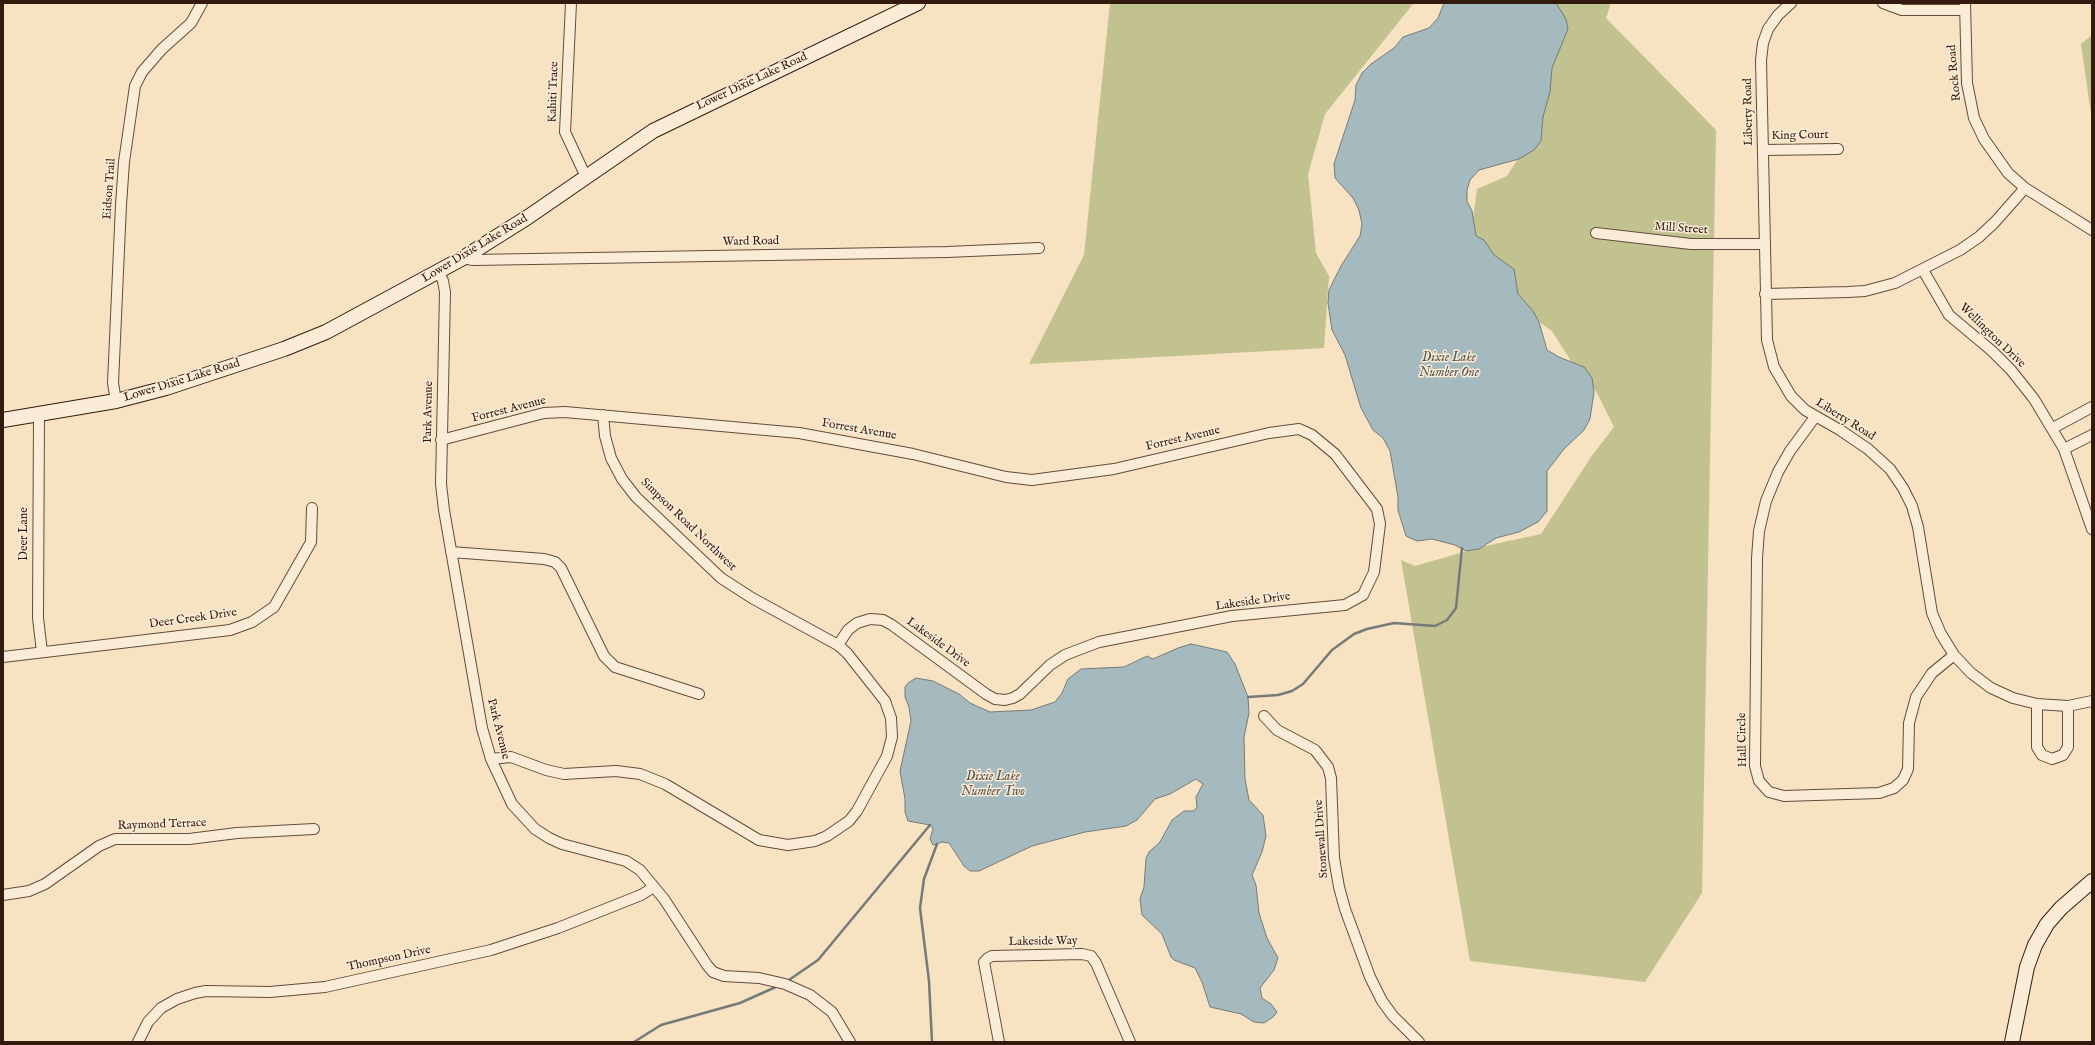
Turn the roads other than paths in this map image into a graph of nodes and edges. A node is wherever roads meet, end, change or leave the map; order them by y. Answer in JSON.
{"nodes":[{"id":1,"x":202,"y":3,"type":"edge"},
{"id":2,"x":571,"y":3,"type":"edge"},
{"id":3,"x":918,"y":3,"type":"edge"},
{"id":4,"x":1791,"y":3,"type":"edge"},
{"id":5,"x":1883,"y":3,"type":"edge"},
{"id":6,"x":1965,"y":7,"type":"edge"},
{"id":7,"x":896,"y":8,"type":"edge"},
{"id":8,"x":1838,"y":149,"type":"dead end"},
{"id":9,"x":1763,"y":150,"type":"junction"},
{"id":10,"x":586,"y":177,"type":"junction"},
{"id":11,"x":2025,"y":188,"type":"junction"},
{"id":12,"x":2092,"y":230,"type":"edge"},
{"id":13,"x":1596,"y":233,"type":"dead end"},
{"id":14,"x":1765,"y":244,"type":"junction"},
{"id":15,"x":1040,"y":248,"type":"dead end"},
{"id":16,"x":463,"y":258,"type":"junction"},
{"id":17,"x":1923,"y":270,"type":"junction"},
{"id":18,"x":439,"y":272,"type":"junction"},
{"id":19,"x":1766,"y":294,"type":"junction"},
{"id":20,"x":116,"y":401,"type":"junction"},
{"id":21,"x":2092,"y":407,"type":"edge"},
{"id":22,"x":39,"y":415,"type":"junction"},
{"id":23,"x":603,"y":415,"type":"junction"},
{"id":24,"x":1815,"y":417,"type":"junction"},
{"id":25,"x":3,"y":420,"type":"edge"},
{"id":26,"x":2053,"y":428,"type":"junction"},
{"id":27,"x":1269,"y":433,"type":"joint"},
{"id":28,"x":2092,"y":435,"type":"edge"},
{"id":29,"x":441,"y":440,"type":"junction"},
{"id":30,"x":2064,"y":449,"type":"junction"},
{"id":31,"x":312,"y":508,"type":"dead end"},
{"id":32,"x":2092,"y":529,"type":"edge"},
{"id":33,"x":451,"y":552,"type":"junction"},
{"id":34,"x":838,"y":645,"type":"junction"},
{"id":35,"x":42,"y":652,"type":"junction"},
{"id":36,"x":1954,"y":655,"type":"junction"},
{"id":37,"x":3,"y":656,"type":"edge"},
{"id":38,"x":699,"y":694,"type":"dead end"},
{"id":39,"x":2092,"y":701,"type":"edge"},
{"id":40,"x":2037,"y":704,"type":"junction"},
{"id":41,"x":2068,"y":706,"type":"junction"},
{"id":42,"x":1264,"y":716,"type":"dead end"},
{"id":43,"x":491,"y":759,"type":"junction"},
{"id":44,"x":314,"y":829,"type":"dead end"},
{"id":45,"x":2092,"y":881,"type":"edge"},
{"id":46,"x":654,"y":887,"type":"junction"},
{"id":47,"x":3,"y":895,"type":"edge"},
{"id":48,"x":138,"y":1042,"type":"edge"},
{"id":49,"x":850,"y":1042,"type":"edge"},
{"id":50,"x":999,"y":1042,"type":"edge"},
{"id":51,"x":1130,"y":1042,"type":"edge"},
{"id":52,"x":1419,"y":1042,"type":"edge"},
{"id":53,"x":2012,"y":1042,"type":"edge"}],
"edges":[{"from":1,"to":20,"type":"street","name":"Eidson Trail"},
{"from":2,"to":10,"type":"street","name":"Kahiti Trace"},
{"from":3,"to":7,"type":"street","name":"Lower Dixie Lake Road"},
{"from":4,"to":9,"type":"street","name":"Liberty Road"},
{"from":5,"to":6,"type":"street"},
{"from":6,"to":11,"type":"street","name":"Rock Road"},
{"from":7,"to":10,"type":"street","name":"Lower Dixie Lake Road"},
{"from":8,"to":9,"type":"street","name":"King Court"},
{"from":9,"to":14,"type":"street","name":"Liberty Road"},
{"from":10,"to":16,"type":"street","name":"Lower Dixie Lake Road"},
{"from":11,"to":12,"type":"street","name":"Rock Road"},
{"from":11,"to":17,"type":"street"},
{"from":13,"to":14,"type":"street","name":"Mill Street"},
{"from":14,"to":19,"type":"street","name":"Liberty Road"},
{"from":15,"to":16,"type":"street","name":"Ward Road"},
{"from":16,"to":18,"type":"street","name":"Lower Dixie Lake Road"},
{"from":17,"to":19,"type":"street"},
{"from":17,"to":26,"type":"street","name":"Wellington Drive"},
{"from":18,"to":20,"type":"street","name":"Lower Dixie Lake Road"},
{"from":18,"to":29,"type":"street","name":"Park Avenue"},
{"from":19,"to":24,"type":"street","name":"Liberty Road"},
{"from":20,"to":22,"type":"street","name":"Lower Dixie Lake Road"},
{"from":21,"to":26,"type":"street"},
{"from":22,"to":25,"type":"street","name":"Lower Dixie Lake Road"},
{"from":22,"to":35,"type":"street","name":"Deer Lane"},
{"from":23,"to":27,"type":"street","name":"Forrest Avenue"},
{"from":23,"to":29,"type":"street","name":"Forrest Avenue"},
{"from":23,"to":34,"type":"street","name":"Simpson Road Northwest"},
{"from":24,"to":36,"type":"street","name":"Liberty Road"},
{"from":24,"to":36,"type":"street","name":"Hall Circle"},
{"from":26,"to":30,"type":"street","name":"Wellington Drive"},
{"from":27,"to":34,"type":"street","name":"Lakeside Drive"},
{"from":28,"to":30,"type":"street"},
{"from":29,"to":33,"type":"street","name":"Park Avenue"},
{"from":30,"to":32,"type":"street","name":"Wellington Drive"},
{"from":31,"to":35,"type":"street","name":"Deer Creek Drive"},
{"from":33,"to":38,"type":"street"},
{"from":33,"to":43,"type":"street","name":"Park Avenue"},
{"from":34,"to":43,"type":"street"},
{"from":35,"to":37,"type":"street","name":"Deer Creek Drive"},
{"from":36,"to":40,"type":"street","name":"Liberty Road"},
{"from":39,"to":41,"type":"street","name":"Liberty Road"},
{"from":40,"to":41,"type":"street","name":"Liberty Road"},
{"from":40,"to":41,"type":"street"},
{"from":42,"to":52,"type":"street","name":"Stonewall Drive"},
{"from":43,"to":46,"type":"street","name":"Park Avenue"},
{"from":44,"to":47,"type":"street","name":"Raymond Terrace"},
{"from":45,"to":53,"type":"street"},
{"from":46,"to":48,"type":"street","name":"Thompson Drive"},
{"from":46,"to":49,"type":"street","name":"Park Avenue"},
{"from":50,"to":51,"type":"street","name":"Lakeside Way"}]}
